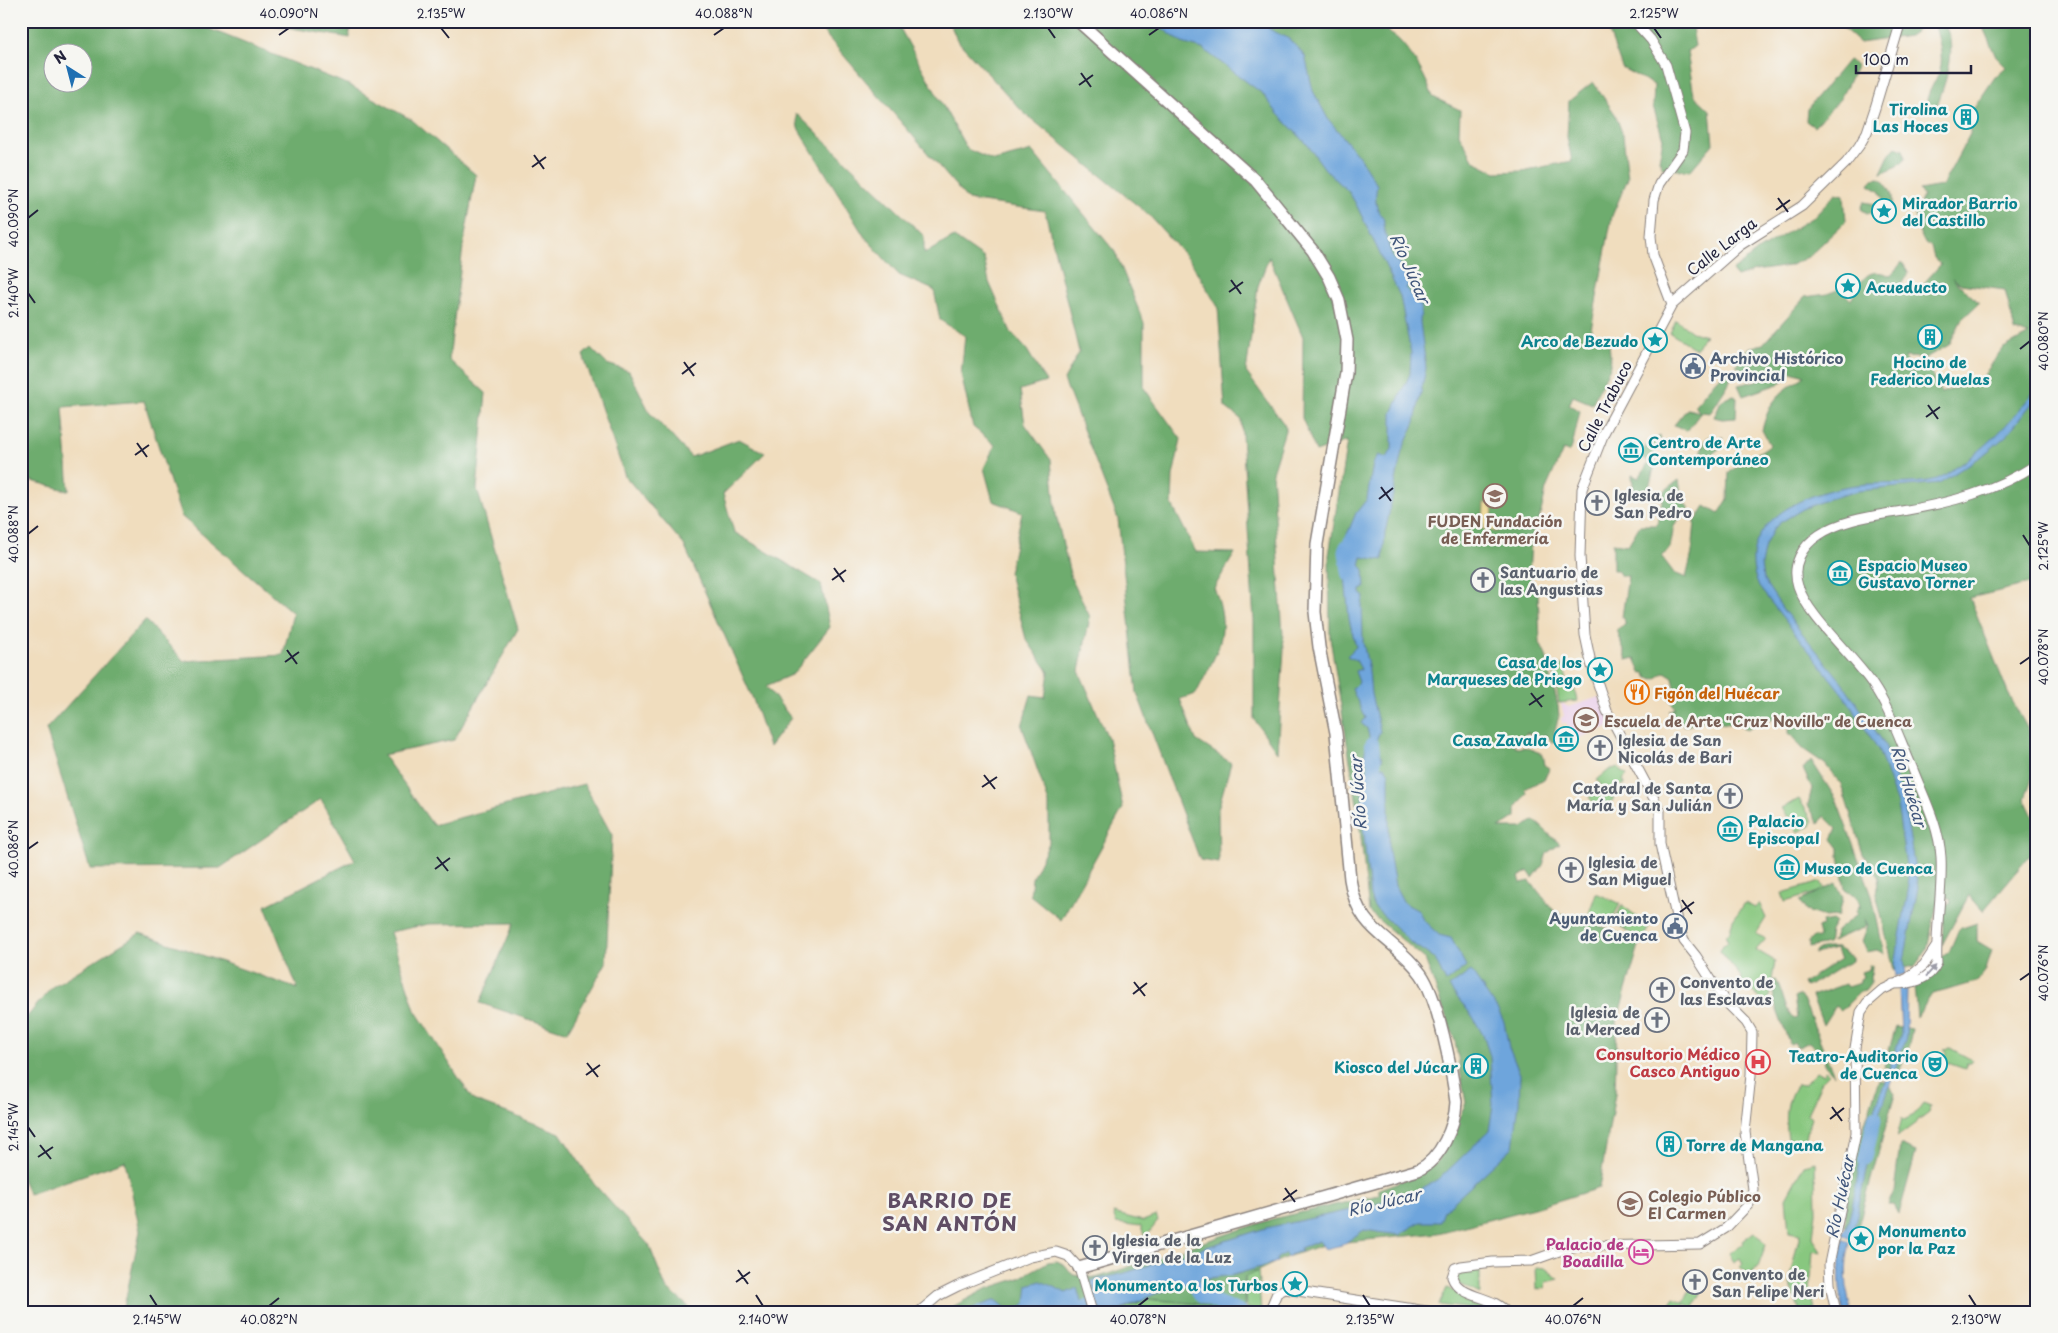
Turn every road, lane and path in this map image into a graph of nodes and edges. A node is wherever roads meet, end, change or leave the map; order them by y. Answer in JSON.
{"nodes":[{"id":1,"x":1078,"y":21,"type":"edge"},
{"id":2,"x":1634,"y":21,"type":"edge"},
{"id":3,"x":1901,"y":21,"type":"edge"},
{"id":4,"x":1671,"y":309,"type":"junction"},
{"id":5,"x":2037,"y":464,"type":"edge"},
{"id":6,"x":1677,"y":921,"type":"dead end"},
{"id":7,"x":1680,"y":930,"type":"dead end"},
{"id":8,"x":1080,"y":1271,"type":"junction"},
{"id":9,"x":1271,"y":1306,"type":"edge"},
{"id":10,"x":918,"y":1312,"type":"edge"},
{"id":11,"x":1092,"y":1312,"type":"edge"},
{"id":12,"x":1433,"y":1312,"type":"edge"},
{"id":13,"x":1506,"y":1312,"type":"edge"},
{"id":14,"x":1836,"y":1312,"type":"edge"}],
"edges":[{"from":1,"to":8,"type":"main road"},
{"from":2,"to":4,"type":"street"},
{"from":3,"to":4,"type":"street","name":"Calle Larga"},
{"from":4,"to":6,"type":"street","name":"Calle Trabuco"},
{"from":5,"to":14,"type":"street"},
{"from":7,"to":13,"type":"street"},
{"from":8,"to":10,"type":"street"},
{"from":8,"to":11,"type":"street"},
{"from":9,"to":12,"type":"street"}]}
